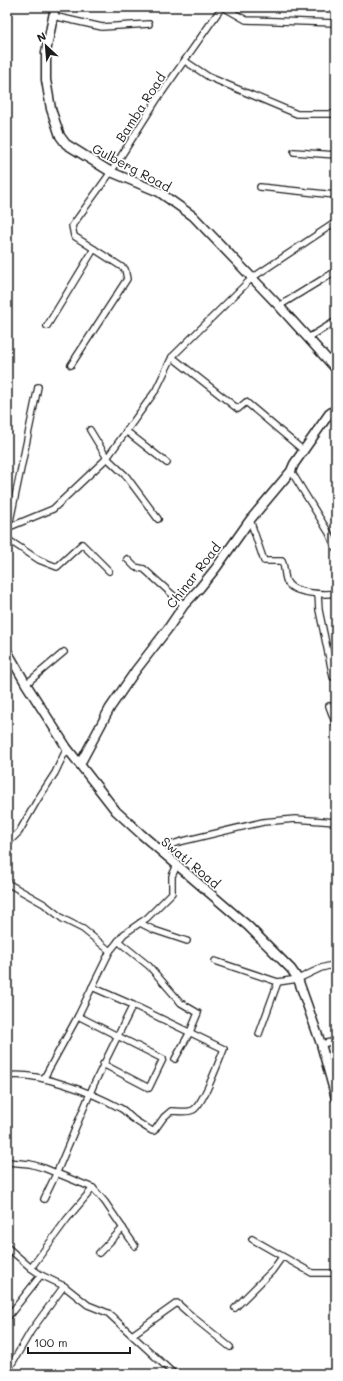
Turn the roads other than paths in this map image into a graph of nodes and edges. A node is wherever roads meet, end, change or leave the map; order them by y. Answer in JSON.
{"nodes":[{"id":1,"x":55,"y":7,"type":"edge"},
{"id":2,"x":223,"y":7,"type":"edge"},
{"id":3,"x":53,"y":16,"type":"junction"},
{"id":4,"x":336,"y":23,"type":"edge"},
{"id":5,"x":149,"y":24,"type":"dead end"},
{"id":6,"x":185,"y":61,"type":"junction"},
{"id":7,"x":336,"y":114,"type":"edge"},
{"id":8,"x":294,"y":152,"type":"dead end"},
{"id":9,"x":336,"y":155,"type":"edge"},
{"id":10,"x":111,"y":172,"type":"junction"},
{"id":11,"x":336,"y":182,"type":"edge"},
{"id":12,"x":260,"y":187,"type":"dead end"},
{"id":13,"x":336,"y":222,"type":"edge"},
{"id":14,"x":94,"y":249,"type":"junction"},
{"id":15,"x":336,"y":271,"type":"edge"},
{"id":16,"x":252,"y":278,"type":"junction"},
{"id":17,"x":280,"y":306,"type":"junction"},
{"id":18,"x":336,"y":321,"type":"edge"},
{"id":19,"x":47,"y":326,"type":"dead end"},
{"id":20,"x":308,"y":338,"type":"junction"},
{"id":21,"x":172,"y":357,"type":"junction"},
{"id":22,"x":71,"y":365,"type":"dead end"},
{"id":23,"x":335,"y":366,"type":"edge"},
{"id":24,"x":38,"y":387,"type":"dead end"},
{"id":25,"x":336,"y":409,"type":"edge"},
{"id":26,"x":90,"y":430,"type":"dead end"},
{"id":27,"x":126,"y":431,"type":"junction"},
{"id":28,"x":304,"y":451,"type":"junction"},
{"id":29,"x":107,"y":458,"type":"junction"},
{"id":30,"x":167,"y":463,"type":"dead end"},
{"id":31,"x":291,"y":471,"type":"junction"},
{"id":32,"x":158,"y":519,"type":"dead end"},
{"id":33,"x":250,"y":520,"type":"junction"},
{"id":34,"x":8,"y":527,"type":"edge"},
{"id":35,"x":7,"y":539,"type":"edge"},
{"id":36,"x":336,"y":549,"type":"edge"},
{"id":37,"x":127,"y":559,"type":"dead end"},
{"id":38,"x":109,"y":571,"type":"dead end"},
{"id":39,"x":336,"y":593,"type":"edge"},
{"id":40,"x":318,"y":594,"type":"junction"},
{"id":41,"x":184,"y":604,"type":"junction"},
{"id":42,"x":7,"y":651,"type":"edge"},
{"id":43,"x":64,"y":652,"type":"dead end"},
{"id":44,"x":333,"y":677,"type":"dead end"},
{"id":45,"x":26,"y":684,"type":"junction"},
{"id":46,"x":329,"y":706,"type":"dead end"},
{"id":47,"x":336,"y":725,"type":"edge"},
{"id":48,"x":67,"y":748,"type":"junction"},
{"id":49,"x":80,"y":764,"type":"junction"},
{"id":50,"x":336,"y":822,"type":"edge"},
{"id":51,"x":7,"y":844,"type":"edge"},
{"id":52,"x":158,"y":849,"type":"junction"},
{"id":53,"x":177,"y":865,"type":"junction"},
{"id":54,"x":7,"y":883,"type":"edge"},
{"id":55,"x":140,"y":923,"type":"junction"},
{"id":56,"x":187,"y":941,"type":"dead end"},
{"id":57,"x":118,"y":942,"type":"junction"},
{"id":58,"x":110,"y":951,"type":"junction"},
{"id":59,"x":215,"y":961,"type":"dead end"},
{"id":60,"x":336,"y":964,"type":"edge"},
{"id":61,"x":298,"y":979,"type":"junction"},
{"id":62,"x":278,"y":982,"type":"junction"},
{"id":63,"x":92,"y":987,"type":"junction"},
{"id":64,"x":133,"y":1005,"type":"junction"},
{"id":65,"x":78,"y":1016,"type":"junction"},
{"id":66,"x":190,"y":1032,"type":"junction"},
{"id":67,"x":259,"y":1034,"type":"dead end"},
{"id":68,"x":117,"y":1036,"type":"junction"},
{"id":69,"x":336,"y":1041,"type":"edge"},
{"id":70,"x":321,"y":1044,"type":"junction"},
{"id":71,"x":175,"y":1059,"type":"dead end"},
{"id":72,"x":103,"y":1064,"type":"junction"},
{"id":73,"x":7,"y":1076,"type":"edge"},
{"id":74,"x":44,"y":1078,"type":"junction"},
{"id":75,"x":90,"y":1094,"type":"junction"},
{"id":76,"x":336,"y":1098,"type":"edge"},
{"id":77,"x":7,"y":1162,"type":"edge"},
{"id":78,"x":57,"y":1172,"type":"junction"},
{"id":79,"x":93,"y":1188,"type":"junction"},
{"id":80,"x":44,"y":1199,"type":"dead end"},
{"id":81,"x":123,"y":1228,"type":"junction"},
{"id":82,"x":252,"y":1239,"type":"dead end"},
{"id":83,"x":135,"y":1246,"type":"dead end"},
{"id":84,"x":7,"y":1247,"type":"edge"},
{"id":85,"x":99,"y":1253,"type":"dead end"},
{"id":86,"x":282,"y":1257,"type":"junction"},
{"id":87,"x":31,"y":1268,"type":"junction"},
{"id":88,"x":336,"y":1273,"type":"edge"},
{"id":89,"x":42,"y":1275,"type":"junction"},
{"id":90,"x":64,"y":1286,"type":"junction"},
{"id":91,"x":235,"y":1308,"type":"dead end"},
{"id":92,"x":7,"y":1318,"type":"edge"},
{"id":93,"x":132,"y":1335,"type":"junction"},
{"id":94,"x":230,"y":1347,"type":"dead end"},
{"id":95,"x":7,"y":1372,"type":"edge"},
{"id":96,"x":174,"y":1374,"type":"edge"}],
"edges":[{"from":1,"to":3,"type":"street","name":"Gulberg Road"},
{"from":2,"to":4,"type":"street"},
{"from":2,"to":6,"type":"street","name":"Bamba Road"},
{"from":3,"to":5,"type":"street"},
{"from":3,"to":10,"type":"street","name":"Gulberg Road"},
{"from":6,"to":7,"type":"street"},
{"from":6,"to":10,"type":"street","name":"Bamba Road"},
{"from":8,"to":9,"type":"street"},
{"from":10,"to":14,"type":"street","name":"Bamba Road"},
{"from":10,"to":16,"type":"street","name":"Gulberg Road"},
{"from":11,"to":12,"type":"street"},
{"from":13,"to":16,"type":"street"},
{"from":14,"to":19,"type":"street"},
{"from":14,"to":22,"type":"street","name":"Bamba Road"},
{"from":15,"to":17,"type":"street"},
{"from":16,"to":17,"type":"street","name":"Gulberg Road"},
{"from":16,"to":21,"type":"street"},
{"from":17,"to":20,"type":"street","name":"Gulberg Road"},
{"from":18,"to":20,"type":"street"},
{"from":20,"to":23,"type":"street","name":"Gulberg Road"},
{"from":21,"to":27,"type":"street"},
{"from":21,"to":28,"type":"street"},
{"from":24,"to":34,"type":"street"},
{"from":25,"to":28,"type":"street","name":"Chinar Road"},
{"from":26,"to":29,"type":"street"},
{"from":27,"to":29,"type":"street"},
{"from":27,"to":30,"type":"street"},
{"from":28,"to":31,"type":"street","name":"Chinar Road"},
{"from":29,"to":32,"type":"street"},
{"from":29,"to":34,"type":"street"},
{"from":31,"to":33,"type":"street","name":"Chinar Road"},
{"from":31,"to":36,"type":"street"},
{"from":33,"to":40,"type":"street"},
{"from":33,"to":41,"type":"street","name":"Chinar Road"},
{"from":35,"to":38,"type":"street"},
{"from":37,"to":41,"type":"street"},
{"from":39,"to":40,"type":"street"},
{"from":40,"to":44,"type":"street"},
{"from":41,"to":49,"type":"street","name":"Chinar Road"},
{"from":42,"to":45,"type":"street","name":"Swati Road"},
{"from":43,"to":45,"type":"street"},
{"from":45,"to":48,"type":"street","name":"Swati Road"},
{"from":46,"to":47,"type":"street"},
{"from":48,"to":49,"type":"street","name":"Swati Road"},
{"from":48,"to":51,"type":"street"},
{"from":49,"to":52,"type":"street","name":"Swati Road"},
{"from":50,"to":52,"type":"street"},
{"from":52,"to":53,"type":"street","name":"Swati Road"},
{"from":53,"to":55,"type":"street"},
{"from":53,"to":61,"type":"street","name":"Swati Road"},
{"from":54,"to":58,"type":"street"},
{"from":55,"to":56,"type":"street"},
{"from":55,"to":57,"type":"street"},
{"from":57,"to":58,"type":"street"},
{"from":57,"to":66,"type":"street"},
{"from":58,"to":63,"type":"street"},
{"from":59,"to":62,"type":"street"},
{"from":60,"to":61,"type":"street"},
{"from":61,"to":62,"type":"street"},
{"from":61,"to":70,"type":"street","name":"Swati Road"},
{"from":62,"to":67,"type":"street"},
{"from":63,"to":64,"type":"street"},
{"from":63,"to":65,"type":"street"},
{"from":64,"to":66,"type":"street"},
{"from":64,"to":68,"type":"street"},
{"from":65,"to":68,"type":"street"},
{"from":65,"to":74,"type":"street"},
{"from":66,"to":71,"type":"street"},
{"from":66,"to":75,"type":"street"},
{"from":68,"to":72,"type":"street"},
{"from":68,"to":72,"type":"street"},
{"from":69,"to":70,"type":"street"},
{"from":70,"to":76,"type":"street","name":"Swati Road"},
{"from":72,"to":75,"type":"street"},
{"from":73,"to":74,"type":"street"},
{"from":74,"to":75,"type":"street"},
{"from":75,"to":78,"type":"street"},
{"from":77,"to":78,"type":"street"},
{"from":78,"to":79,"type":"street"},
{"from":78,"to":80,"type":"street"},
{"from":79,"to":81,"type":"street"},
{"from":79,"to":87,"type":"street"},
{"from":81,"to":83,"type":"street"},
{"from":81,"to":85,"type":"street"},
{"from":82,"to":86,"type":"street"},
{"from":84,"to":87,"type":"street"},
{"from":86,"to":88,"type":"street"},
{"from":86,"to":91,"type":"street"},
{"from":87,"to":89,"type":"street"},
{"from":89,"to":90,"type":"street"},
{"from":89,"to":92,"type":"street"},
{"from":90,"to":93,"type":"street"},
{"from":90,"to":95,"type":"street"},
{"from":93,"to":94,"type":"street"},
{"from":93,"to":96,"type":"street"}]}
